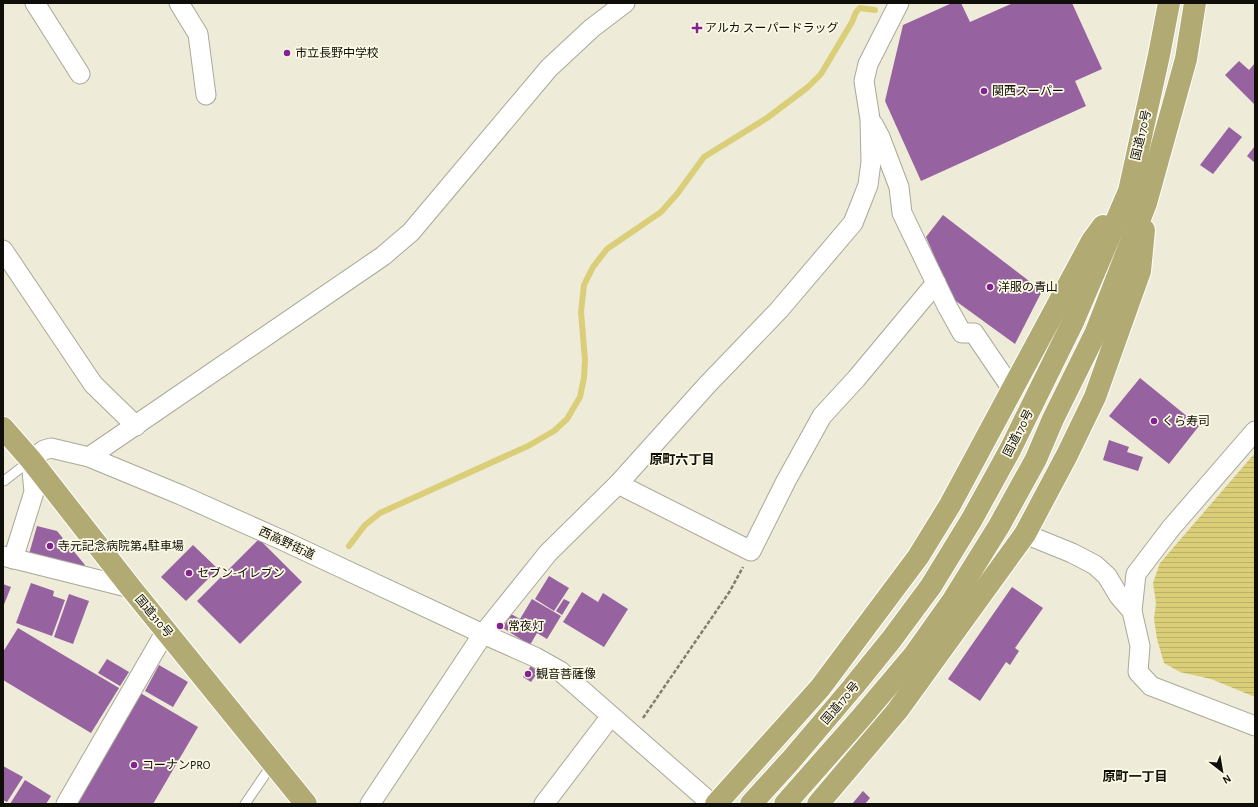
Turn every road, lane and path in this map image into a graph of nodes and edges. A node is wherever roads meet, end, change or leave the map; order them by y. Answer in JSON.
{"nodes":[{"id":1,"x":179,"y":3,"type":"edge"},
{"id":2,"x":625,"y":3,"type":"edge"},
{"id":3,"x":899,"y":3,"type":"edge"},
{"id":4,"x":1169,"y":3,"type":"edge"},
{"id":5,"x":1195,"y":3,"type":"edge"},
{"id":6,"x":41,"y":5,"type":"edge"},
{"id":7,"x":80,"y":74,"type":"dead end"},
{"id":8,"x":206,"y":95,"type":"dead end"},
{"id":9,"x":870,"y":119,"type":"junction"},
{"id":10,"x":1129,"y":191,"type":"junction"},
{"id":11,"x":1146,"y":203,"type":"junction"},
{"id":12,"x":3,"y":250,"type":"edge"},
{"id":13,"x":936,"y":283,"type":"junction"},
{"id":14,"x":1012,"y":389,"type":"junction"},
{"id":15,"x":136,"y":426,"type":"junction"},
{"id":16,"x":3,"y":428,"type":"edge"},
{"id":17,"x":1255,"y":431,"type":"edge"},
{"id":18,"x":89,"y":457,"type":"junction"},
{"id":19,"x":31,"y":460,"type":"junction"},
{"id":20,"x":3,"y":482,"type":"edge"},
{"id":21,"x":618,"y":484,"type":"junction"},
{"id":22,"x":1025,"y":534,"type":"junction"},
{"id":23,"x":752,"y":551,"type":"junction"},
{"id":24,"x":8,"y":558,"type":"edge"},
{"id":25,"x":131,"y":588,"type":"junction"},
{"id":26,"x":1132,"y":611,"type":"junction"},
{"id":27,"x":166,"y":631,"type":"junction"},
{"id":28,"x":483,"y":634,"type":"junction"},
{"id":29,"x":611,"y":716,"type":"junction"},
{"id":30,"x":1255,"y":726,"type":"edge"},
{"id":31,"x":632,"y":734,"type":"junction"},
{"id":32,"x":273,"y":763,"type":"junction"},
{"id":33,"x":66,"y":804,"type":"edge"},
{"id":34,"x":245,"y":804,"type":"edge"},
{"id":35,"x":306,"y":804,"type":"edge"},
{"id":36,"x":370,"y":804,"type":"edge"},
{"id":37,"x":544,"y":804,"type":"edge"},
{"id":38,"x":712,"y":804,"type":"edge"},
{"id":39,"x":716,"y":804,"type":"edge"},
{"id":40,"x":751,"y":804,"type":"edge"},
{"id":41,"x":785,"y":804,"type":"edge"},
{"id":42,"x":818,"y":804,"type":"edge"}],
"edges":[{"from":1,"to":8,"type":"street"},
{"from":2,"to":15,"type":"street"},
{"from":3,"to":9,"type":"street"},
{"from":4,"to":10,"type":"highway","name":"国道170号"},
{"from":5,"to":11,"type":"highway","name":"国道170号"},
{"from":6,"to":7,"type":"street"},
{"from":9,"to":13,"type":"street"},
{"from":9,"to":21,"type":"street"},
{"from":10,"to":14,"type":"highway"},
{"from":10,"to":40,"type":"highway","name":"国道170号"},
{"from":11,"to":22,"type":"highway"},
{"from":11,"to":41,"type":"highway","name":"国道170号"},
{"from":12,"to":15,"type":"street"},
{"from":13,"to":14,"type":"street"},
{"from":13,"to":23,"type":"street"},
{"from":14,"to":39,"type":"highway"},
{"from":15,"to":18,"type":"street"},
{"from":16,"to":19,"type":"highway","name":"国道310号"},
{"from":17,"to":26,"type":"street"},
{"from":18,"to":19,"type":"street","name":"西高野街道"},
{"from":18,"to":28,"type":"street","name":"西高野街道"},
{"from":19,"to":20,"type":"lane"},
{"from":19,"to":24,"type":"street"},
{"from":19,"to":25,"type":"highway","name":"国道310号"},
{"from":21,"to":23,"type":"street"},
{"from":21,"to":28,"type":"street"},
{"from":22,"to":26,"type":"street"},
{"from":22,"to":42,"type":"highway"},
{"from":23,"to":31,"type":"path"},
{"from":24,"to":25,"type":"street"},
{"from":25,"to":27,"type":"highway","name":"国道310号"},
{"from":26,"to":30,"type":"street"},
{"from":27,"to":32,"type":"highway","name":"国道310号"},
{"from":27,"to":33,"type":"street"},
{"from":28,"to":29,"type":"street","name":"西高野街道"},
{"from":28,"to":36,"type":"street"},
{"from":29,"to":31,"type":"street","name":"西高野街道"},
{"from":29,"to":37,"type":"street"},
{"from":31,"to":38,"type":"street","name":"西高野街道"},
{"from":32,"to":34,"type":"lane"},
{"from":32,"to":35,"type":"highway","name":"国道310号"}]}
